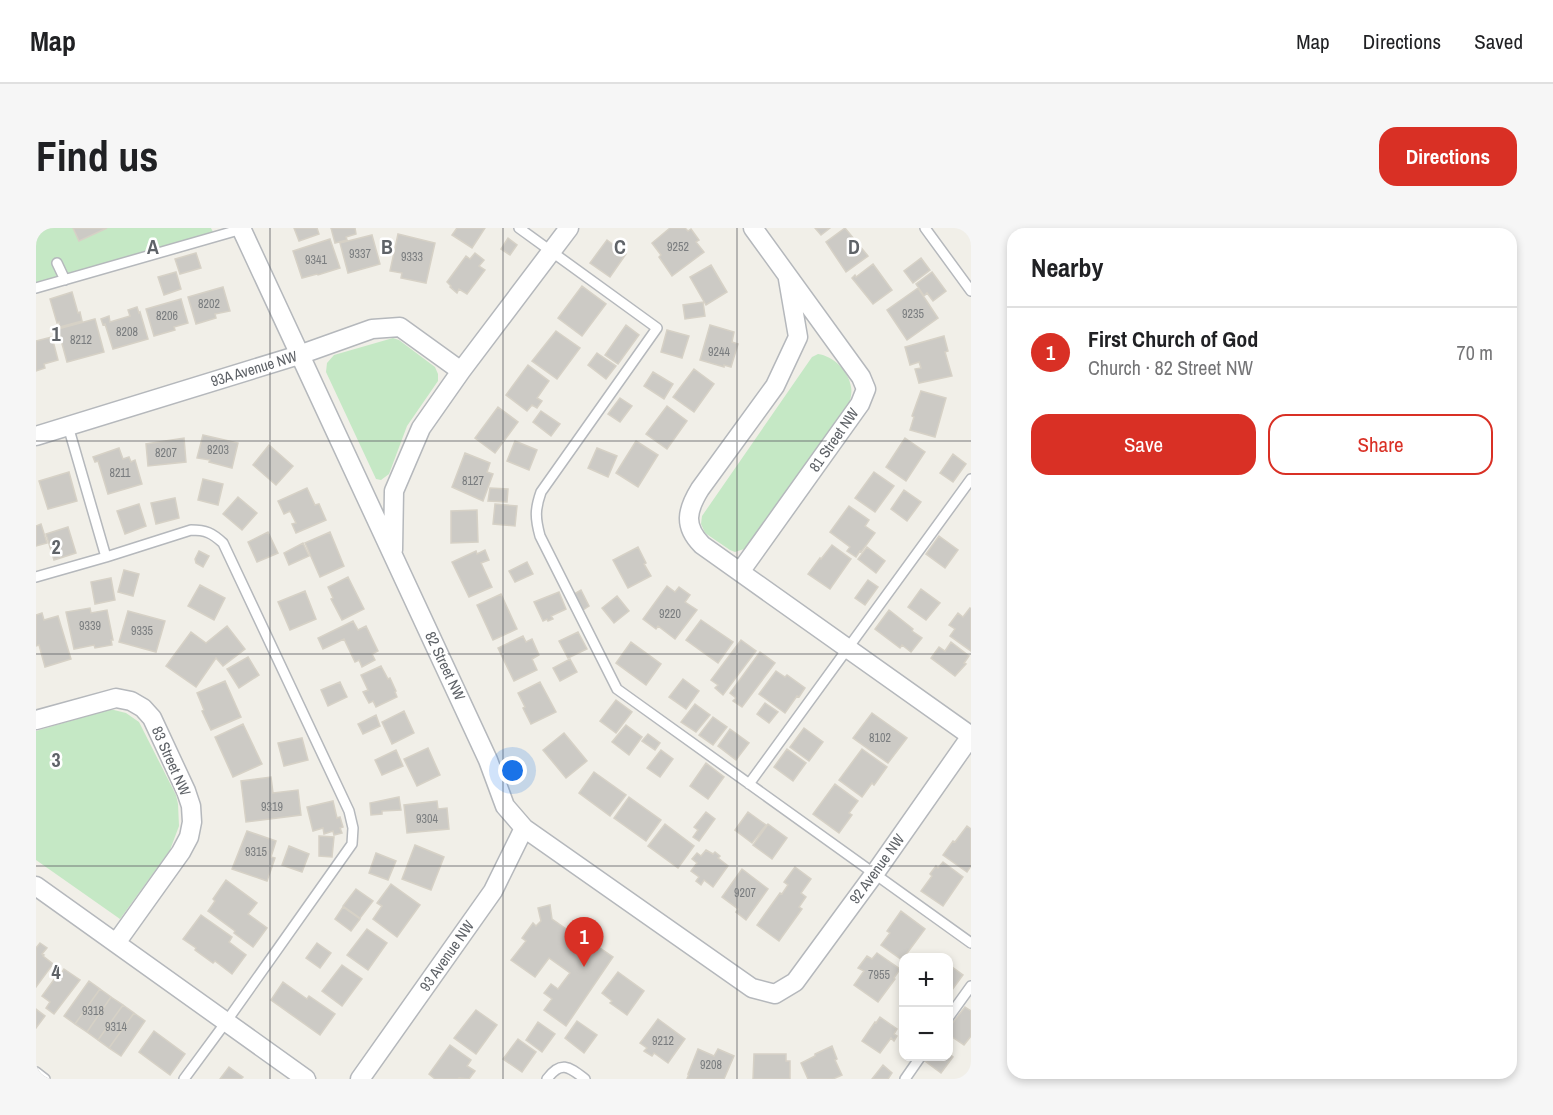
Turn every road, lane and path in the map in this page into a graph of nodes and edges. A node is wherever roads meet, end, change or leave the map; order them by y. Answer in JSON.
{"nodes":[{"id":1,"x":242,"y":228,"type":"edge"},
{"id":2,"x":519,"y":228,"type":"edge"},
{"id":3,"x":569,"y":228,"type":"edge"},
{"id":4,"x":753,"y":228,"type":"edge"},
{"id":5,"x":925,"y":228,"type":"edge"},
{"id":6,"x":552,"y":251,"type":"junction"},
{"id":7,"x":57,"y":263,"type":"dead end"},
{"id":8,"x":788,"y":276,"type":"junction"},
{"id":9,"x":65,"y":280,"type":"junction"},
{"id":10,"x":36,"y":288,"type":"edge"},
{"id":11,"x":971,"y":291,"type":"edge"},
{"id":12,"x":299,"y":355,"type":"junction"},
{"id":13,"x":461,"y":371,"type":"junction"},
{"id":14,"x":68,"y":426,"type":"junction"},
{"id":15,"x":36,"y":436,"type":"edge"},
{"id":16,"x":971,"y":478,"type":"edge"},
{"id":17,"x":393,"y":555,"type":"junction"},
{"id":18,"x":106,"y":557,"type":"junction"},
{"id":19,"x":740,"y":572,"type":"junction"},
{"id":20,"x":36,"y":577,"type":"edge"},
{"id":21,"x":848,"y":648,"type":"junction"},
{"id":22,"x":36,"y":720,"type":"edge"},
{"id":23,"x":971,"y":736,"type":"edge"},
{"id":24,"x":749,"y":784,"type":"junction"},
{"id":25,"x":525,"y":828,"type":"junction"},
{"id":26,"x":875,"y":873,"type":"junction"},
{"id":27,"x":36,"y":886,"type":"edge"},
{"id":28,"x":116,"y":943,"type":"junction"},
{"id":29,"x":971,"y":943,"type":"edge"},
{"id":30,"x":971,"y":986,"type":"edge"},
{"id":31,"x":775,"y":994,"type":"joint"},
{"id":32,"x":953,"y":1011,"type":"edge"},
{"id":33,"x":226,"y":1022,"type":"junction"},
{"id":34,"x":918,"y":1061,"type":"edge"},
{"id":35,"x":36,"y":1072,"type":"edge"},
{"id":36,"x":45,"y":1079,"type":"edge"},
{"id":37,"x":184,"y":1079,"type":"edge"},
{"id":38,"x":306,"y":1079,"type":"edge"},
{"id":39,"x":360,"y":1079,"type":"edge"},
{"id":40,"x":547,"y":1079,"type":"edge"},
{"id":41,"x":585,"y":1079,"type":"edge"},
{"id":42,"x":905,"y":1079,"type":"edge"}],
"edges":[{"from":1,"to":9,"type":"lane"},
{"from":1,"to":12,"type":"street","name":"82 Street NW"},
{"from":2,"to":6,"type":"lane"},
{"from":3,"to":6,"type":"street"},
{"from":4,"to":8,"type":"street","name":"81 Street NW"},
{"from":5,"to":11,"type":"lane"},
{"from":6,"to":13,"type":"street"},
{"from":6,"to":24,"type":"lane"},
{"from":7,"to":9,"type":"lane"},
{"from":8,"to":19,"type":"street","name":"81 Street NW"},
{"from":8,"to":19,"type":"street","name":"81 Street NW"},
{"from":9,"to":10,"type":"lane"},
{"from":12,"to":13,"type":"street","name":"93A Avenue NW"},
{"from":12,"to":14,"type":"street","name":"93A Avenue NW"},
{"from":12,"to":17,"type":"street","name":"82 Street NW"},
{"from":13,"to":17,"type":"street"},
{"from":14,"to":15,"type":"street","name":"93A Avenue NW"},
{"from":14,"to":18,"type":"lane"},
{"from":16,"to":21,"type":"lane"},
{"from":17,"to":25,"type":"street","name":"82 Street NW"},
{"from":18,"to":20,"type":"lane"},
{"from":18,"to":33,"type":"lane"},
{"from":19,"to":21,"type":"street","name":"81 Street NW"},
{"from":21,"to":23,"type":"street","name":"81 Street NW"},
{"from":21,"to":24,"type":"lane"},
{"from":22,"to":28,"type":"street","name":"83 Street NW"},
{"from":23,"to":26,"type":"street","name":"92 Avenue NW"},
{"from":24,"to":26,"type":"lane"},
{"from":25,"to":31,"type":"street","name":"82 Street NW"},
{"from":25,"to":39,"type":"street","name":"93 Avenue NW"},
{"from":26,"to":29,"type":"lane"},
{"from":26,"to":31,"type":"street","name":"92 Avenue NW"},
{"from":27,"to":28,"type":"street"},
{"from":28,"to":33,"type":"street"},
{"from":30,"to":32,"type":"lane"},
{"from":33,"to":37,"type":"lane"},
{"from":33,"to":38,"type":"street"},
{"from":34,"to":42,"type":"lane"},
{"from":35,"to":36,"type":"lane"},
{"from":40,"to":41,"type":"lane"}]}
